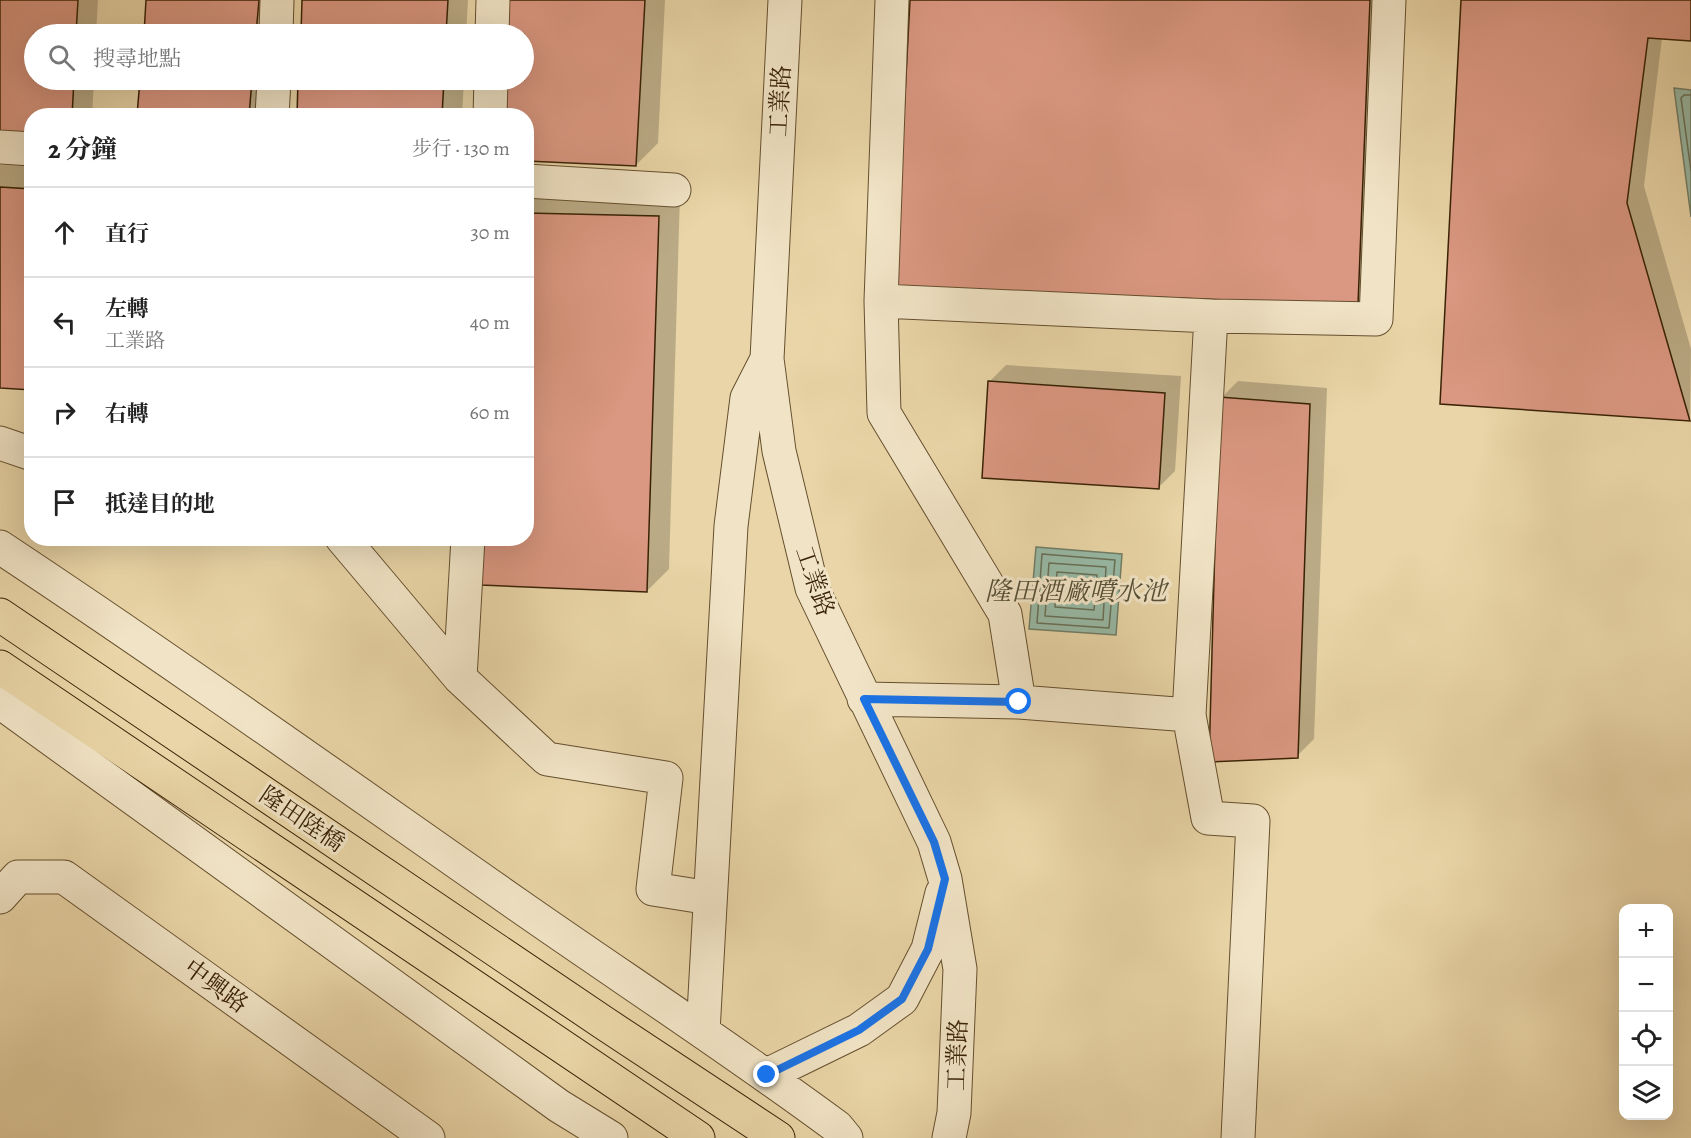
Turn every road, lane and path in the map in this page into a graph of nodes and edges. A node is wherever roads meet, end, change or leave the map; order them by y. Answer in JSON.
{"nodes":[{"id":1,"x":277,"y":0,"type":"edge"},
{"id":2,"x":493,"y":0,"type":"edge"},
{"id":3,"x":785,"y":0,"type":"edge"},
{"id":4,"x":892,"y":0,"type":"edge"},
{"id":5,"x":1389,"y":0,"type":"edge"},
{"id":6,"x":276,"y":24,"type":"edge"},
{"id":7,"x":492,"y":24,"type":"edge"},
{"id":8,"x":273,"y":90,"type":"edge"},
{"id":9,"x":491,"y":90,"type":"edge"},
{"id":10,"x":272,"y":108,"type":"edge"},
{"id":11,"x":490,"y":108,"type":"edge"},
{"id":12,"x":0,"y":147,"type":"edge"},
{"id":13,"x":24,"y":148,"type":"edge"},
{"id":14,"x":534,"y":181,"type":"edge"},
{"id":15,"x":674,"y":190,"type":"dead end"},
{"id":16,"x":880,"y":301,"type":"junction"},
{"id":17,"x":1212,"y":316,"type":"junction"},
{"id":18,"x":767,"y":359,"type":"junction"},
{"id":19,"x":0,"y":443,"type":"edge"},
{"id":20,"x":24,"y":451,"type":"edge"},
{"id":21,"x":349,"y":546,"type":"edge"},
{"id":22,"x":468,"y":546,"type":"edge"},
{"id":23,"x":0,"y":547,"type":"edge"},
{"id":24,"x":0,"y":615,"type":"edge"},
{"id":25,"x":0,"y":667,"type":"edge"},
{"id":26,"x":460,"y":678,"type":"junction"},
{"id":27,"x":864,"y":699,"type":"junction"},
{"id":28,"x":0,"y":702,"type":"edge"},
{"id":29,"x":1019,"y":702,"type":"junction"},
{"id":30,"x":1189,"y":715,"type":"junction"},
{"id":31,"x":945,"y":879,"type":"junction"},
{"id":32,"x":0,"y":897,"type":"edge"},
{"id":33,"x":711,"y":898,"type":"junction"},
{"id":34,"x":703,"y":1032,"type":"junction"},
{"id":35,"x":767,"y":1075,"type":"junction"},
{"id":36,"x":428,"y":1138,"type":"edge"},
{"id":37,"x":611,"y":1138,"type":"edge"},
{"id":38,"x":698,"y":1138,"type":"edge"},
{"id":39,"x":778,"y":1138,"type":"edge"},
{"id":40,"x":846,"y":1138,"type":"edge"},
{"id":41,"x":949,"y":1138,"type":"edge"},
{"id":42,"x":1238,"y":1138,"type":"edge"}],
"edges":[{"from":1,"to":6,"type":"street"},
{"from":2,"to":7,"type":"street"},
{"from":3,"to":18,"type":"street","name":"工業路"},
{"from":4,"to":16,"type":"street"},
{"from":5,"to":17,"type":"street"},
{"from":8,"to":10,"type":"street"},
{"from":9,"to":11,"type":"street"},
{"from":12,"to":13,"type":"street"},
{"from":14,"to":15,"type":"street"},
{"from":16,"to":17,"type":"street"},
{"from":16,"to":29,"type":"street"},
{"from":17,"to":30,"type":"street"},
{"from":18,"to":27,"type":"street","name":"工業路"},
{"from":18,"to":33,"type":"street"},
{"from":19,"to":20,"type":"street"},
{"from":21,"to":26,"type":"street"},
{"from":22,"to":26,"type":"street"},
{"from":23,"to":34,"type":"street"},
{"from":24,"to":39,"type":"main road","name":"隆田陸橋"},
{"from":25,"to":38,"type":"main road","name":"隆田陸橋"},
{"from":26,"to":33,"type":"street"},
{"from":27,"to":29,"type":"street"},
{"from":27,"to":31,"type":"street","name":"工業路"},
{"from":28,"to":37,"type":"street"},
{"from":29,"to":30,"type":"street"},
{"from":30,"to":42,"type":"street"},
{"from":31,"to":35,"type":"street"},
{"from":31,"to":41,"type":"street","name":"工業路"},
{"from":32,"to":36,"type":"street","name":"中興路"},
{"from":33,"to":34,"type":"street"},
{"from":34,"to":35,"type":"street"},
{"from":35,"to":40,"type":"street"}]}
